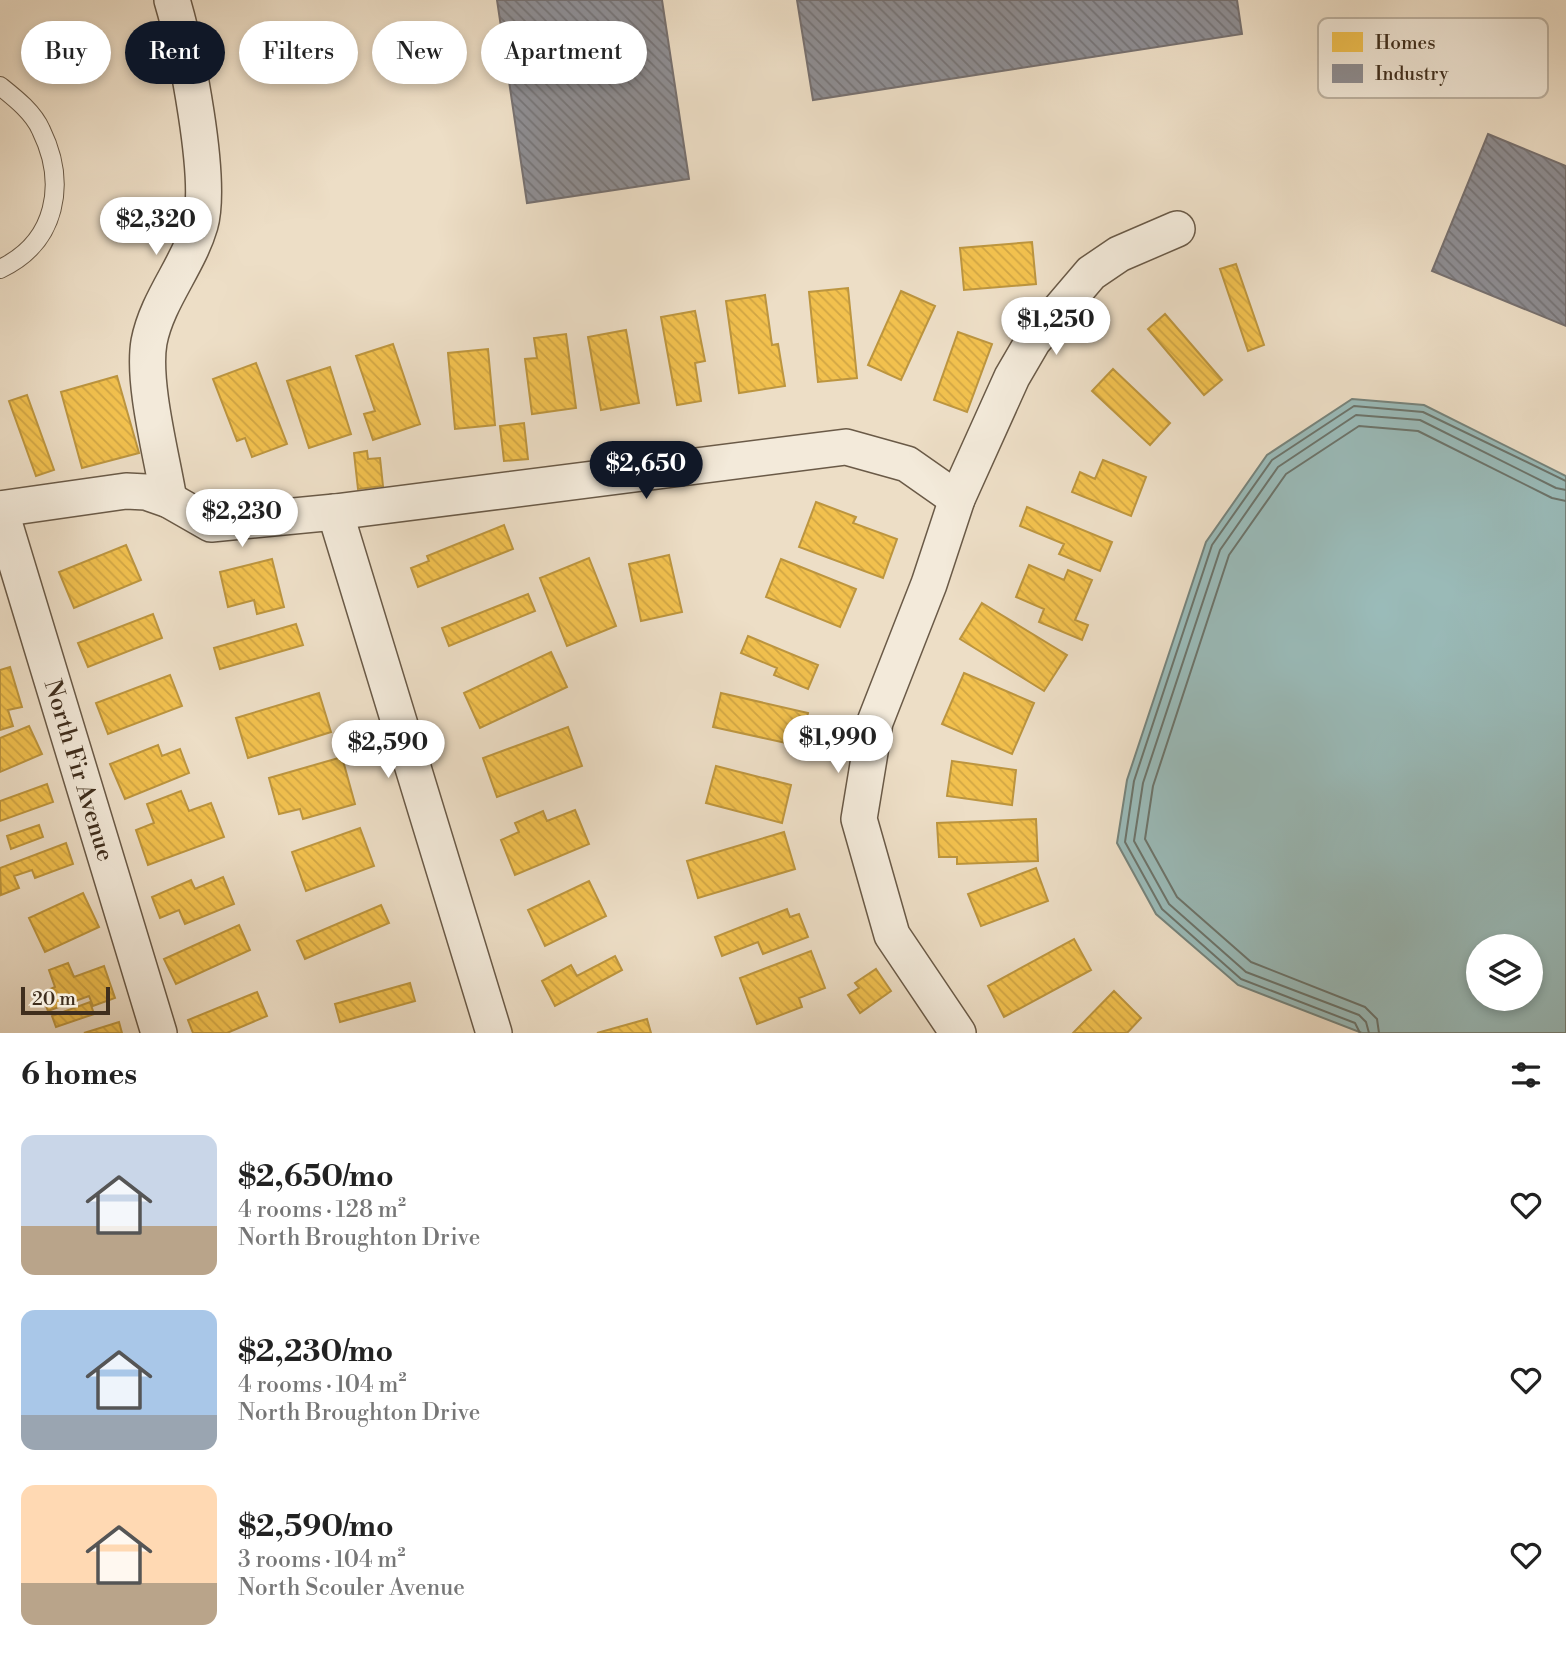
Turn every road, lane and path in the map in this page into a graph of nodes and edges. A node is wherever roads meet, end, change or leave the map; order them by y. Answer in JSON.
{"nodes":[{"id":1,"x":172,"y":0,"type":"edge"},
{"id":2,"x":0,"y":86,"type":"edge"},
{"id":3,"x":1177,"y":229,"type":"dead end"},
{"id":4,"x":0,"y":269,"type":"edge"},
{"id":5,"x":957,"y":499,"type":"junction"},
{"id":6,"x":169,"y":500,"type":"junction"},
{"id":7,"x":0,"y":509,"type":"edge"},
{"id":8,"x":335,"y":512,"type":"junction"},
{"id":9,"x":159,"y":1033,"type":"edge"},
{"id":10,"x":494,"y":1033,"type":"edge"},
{"id":11,"x":958,"y":1033,"type":"edge"}],
"edges":[{"from":1,"to":6,"type":"street"},
{"from":2,"to":4,"type":"lane"},
{"from":3,"to":5,"type":"street"},
{"from":5,"to":8,"type":"street"},
{"from":5,"to":11,"type":"street"},
{"from":6,"to":7,"type":"street"},
{"from":6,"to":8,"type":"street"},
{"from":7,"to":9,"type":"street","name":"North Fir Avenue"},
{"from":8,"to":10,"type":"street"}]}
